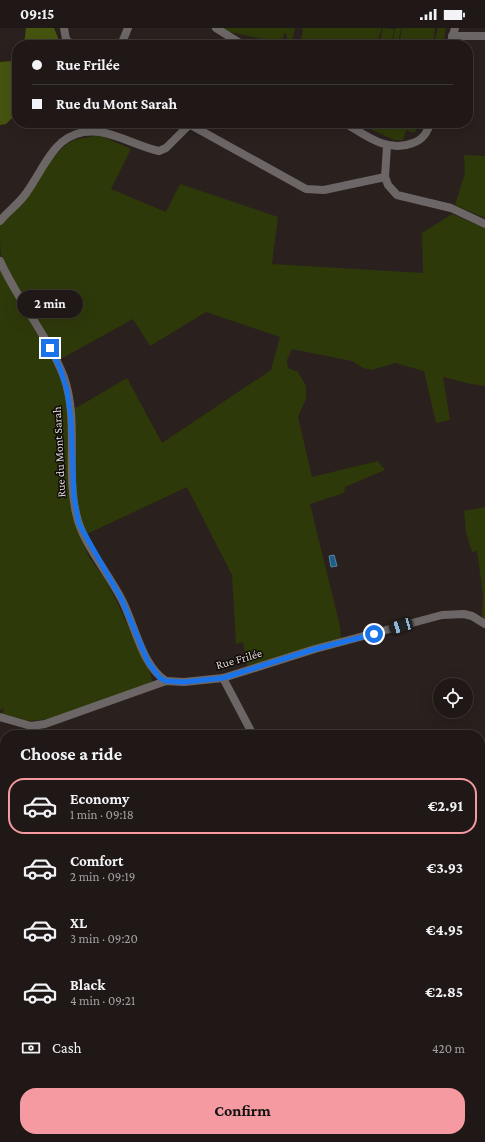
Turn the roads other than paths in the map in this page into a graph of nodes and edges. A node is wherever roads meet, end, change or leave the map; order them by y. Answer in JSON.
{"nodes":[{"id":1,"x":64,"y":28,"type":"edge"},
{"id":2,"x":128,"y":28,"type":"edge"},
{"id":3,"x":216,"y":28,"type":"edge"},
{"id":4,"x":453,"y":32,"type":"edge"},
{"id":5,"x":485,"y":36,"type":"edge"},
{"id":6,"x":67,"y":40,"type":"edge"},
{"id":7,"x":123,"y":40,"type":"edge"},
{"id":8,"x":234,"y":40,"type":"edge"},
{"id":9,"x":185,"y":128,"type":"edge"},
{"id":10,"x":196,"y":128,"type":"edge"},
{"id":11,"x":354,"y":128,"type":"edge"},
{"id":12,"x":428,"y":128,"type":"edge"},
{"id":13,"x":387,"y":146,"type":"junction"},
{"id":14,"x":385,"y":177,"type":"junction"},
{"id":15,"x":0,"y":221,"type":"edge"},
{"id":16,"x":485,"y":224,"type":"edge"},
{"id":17,"x":0,"y":261,"type":"edge"},
{"id":18,"x":485,"y":624,"type":"edge"},
{"id":19,"x":223,"y":678,"type":"junction"},
{"id":20,"x":166,"y":681,"type":"junction"},
{"id":21,"x":0,"y":717,"type":"edge"},
{"id":22,"x":250,"y":730,"type":"edge"}],
"edges":[{"from":1,"to":6,"type":"street"},
{"from":2,"to":7,"type":"street"},
{"from":3,"to":8,"type":"street"},
{"from":4,"to":5,"type":"street"},
{"from":9,"to":15,"type":"street"},
{"from":10,"to":14,"type":"street"},
{"from":11,"to":13,"type":"street"},
{"from":12,"to":13,"type":"street"},
{"from":13,"to":14,"type":"street"},
{"from":14,"to":16,"type":"street"},
{"from":17,"to":20,"type":"street","name":"Rue du Mont Sarah"},
{"from":18,"to":19,"type":"street","name":"Rue Frilée"},
{"from":19,"to":20,"type":"street","name":"Rue Frilée"},
{"from":19,"to":22,"type":"street"},
{"from":20,"to":21,"type":"street","name":"Rue Frilée"}]}
